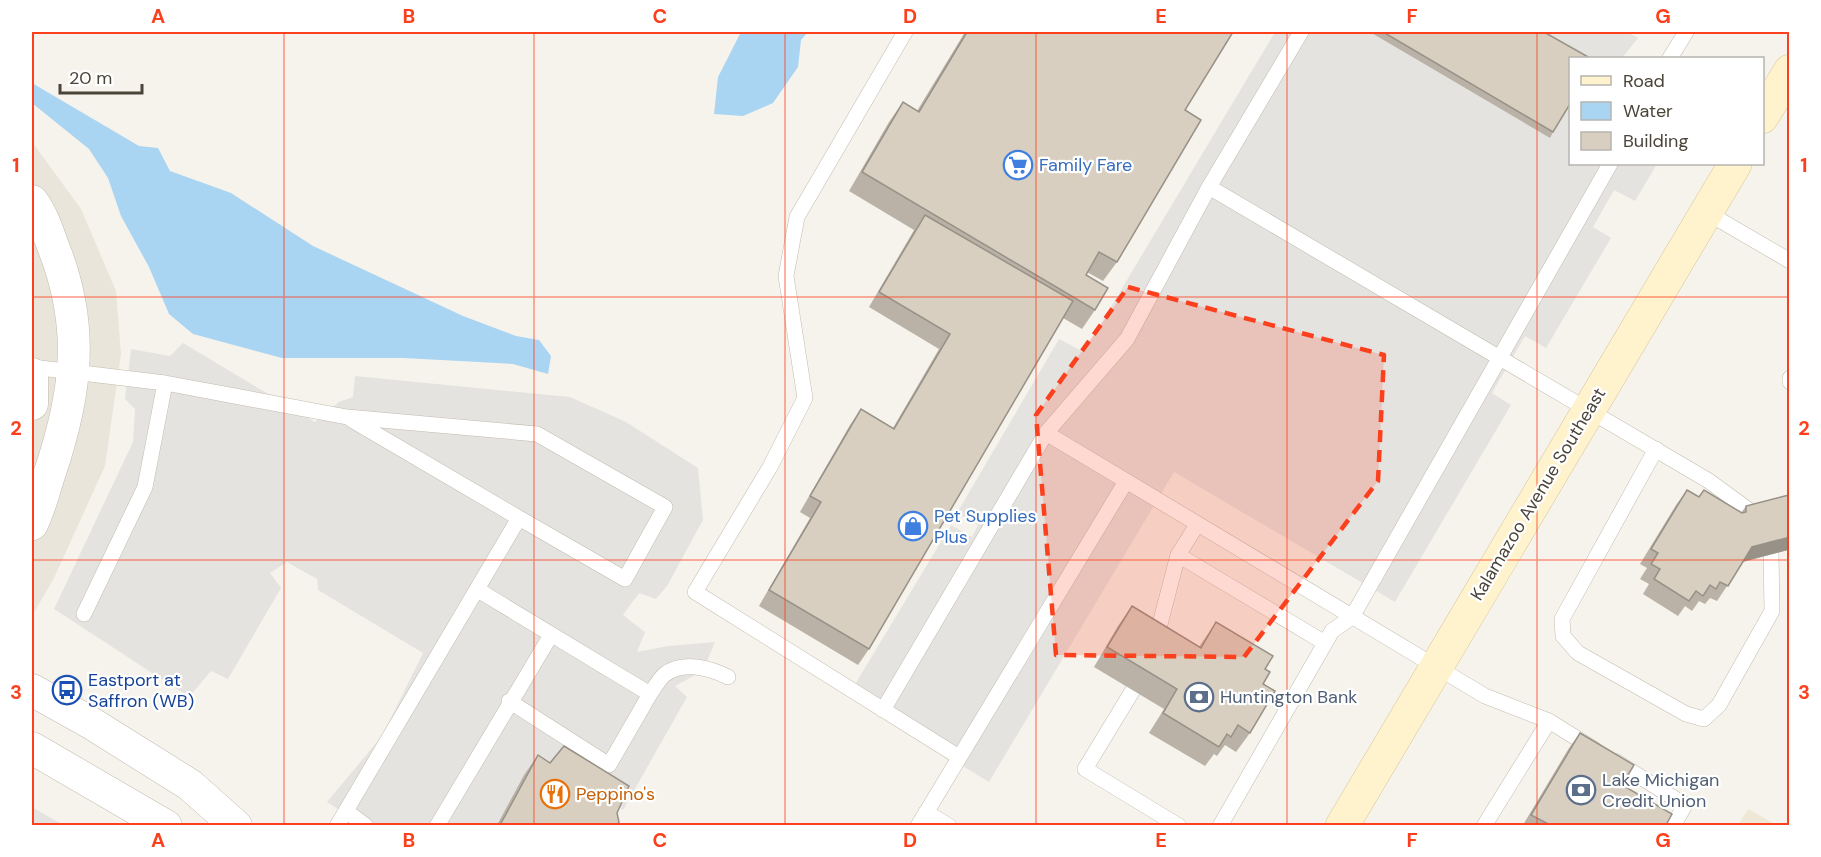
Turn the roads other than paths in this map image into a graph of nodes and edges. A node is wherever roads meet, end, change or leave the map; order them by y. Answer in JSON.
{"nodes":[{"id":1,"x":905,"y":32,"type":"edge"},
{"id":2,"x":1301,"y":32,"type":"edge"},
{"id":3,"x":1686,"y":32,"type":"edge"},
{"id":4,"x":1671,"y":57,"type":"edge"},
{"id":5,"x":1788,"y":75,"type":"edge"},
{"id":6,"x":1764,"y":114,"type":"edge"},
{"id":7,"x":1609,"y":165,"type":"edge"},
{"id":8,"x":1734,"y":165,"type":"edge"},
{"id":9,"x":1209,"y":187,"type":"junction"},
{"id":10,"x":32,"y":201,"type":"edge"},
{"id":11,"x":1706,"y":212,"type":"junction"},
{"id":12,"x":1790,"y":261,"type":"edge"},
{"id":13,"x":1498,"y":356,"type":"junction"},
{"id":14,"x":32,"y":367,"type":"edge"},
{"id":15,"x":74,"y":372,"type":"junction"},
{"id":16,"x":32,"y":374,"type":"edge"},
{"id":17,"x":165,"y":383,"type":"junction"},
{"id":18,"x":32,"y":404,"type":"edge"},
{"id":19,"x":1588,"y":410,"type":"junction"},
{"id":20,"x":347,"y":417,"type":"junction"},
{"id":21,"x":1046,"y":433,"type":"junction"},
{"id":22,"x":1656,"y":449,"type":"junction"},
{"id":23,"x":1125,"y":483,"type":"junction"},
{"id":24,"x":1757,"y":516,"type":"edge"},
{"id":25,"x":519,"y":518,"type":"junction"},
{"id":26,"x":32,"y":524,"type":"edge"},
{"id":27,"x":1197,"y":525,"type":"junction"},
{"id":28,"x":1771,"y":554,"type":"edge"},
{"id":29,"x":1179,"y":555,"type":"junction"},
{"id":30,"x":478,"y":590,"type":"junction"},
{"id":31,"x":84,"y":614,"type":"dead end"},
{"id":32,"x":1352,"y":617,"type":"junction"},
{"id":33,"x":551,"y":634,"type":"junction"},
{"id":34,"x":1325,"y":643,"type":"junction"},
{"id":35,"x":1154,"y":648,"type":"edge"},
{"id":36,"x":1435,"y":666,"type":"junction"},
{"id":37,"x":728,"y":677,"type":"dead end"},
{"id":38,"x":32,"y":690,"type":"edge"},
{"id":39,"x":1133,"y":690,"type":"dead end"},
{"id":40,"x":650,"y":694,"type":"junction"},
{"id":41,"x":509,"y":701,"type":"junction"},
{"id":42,"x":883,"y":710,"type":"junction"},
{"id":43,"x":1549,"y":720,"type":"junction"},
{"id":44,"x":32,"y":748,"type":"edge"},
{"id":45,"x":959,"y":757,"type":"junction"},
{"id":46,"x":346,"y":811,"type":"junction"},
{"id":47,"x":922,"y":819,"type":"edge"},
{"id":48,"x":166,"y":825,"type":"edge"},
{"id":49,"x":236,"y":825,"type":"edge"},
{"id":50,"x":337,"y":825,"type":"edge"},
{"id":51,"x":366,"y":825,"type":"edge"},
{"id":52,"x":437,"y":825,"type":"edge"},
{"id":53,"x":949,"y":825,"type":"edge"},
{"id":54,"x":1179,"y":825,"type":"edge"},
{"id":55,"x":1220,"y":825,"type":"edge"},
{"id":56,"x":1342,"y":825,"type":"edge"},
{"id":57,"x":1484,"y":825,"type":"edge"},
{"id":58,"x":1673,"y":825,"type":"edge"}],
"edges":[{"from":1,"to":42,"type":"lane"},
{"from":2,"to":9,"type":"lane"},
{"from":3,"to":4,"type":"lane"},
{"from":5,"to":6,"type":"main road"},
{"from":7,"to":13,"type":"lane"},
{"from":8,"to":11,"type":"main road","name":"Kalamazoo Avenue Southeast"},
{"from":9,"to":13,"type":"lane"},
{"from":9,"to":21,"type":"lane"},
{"from":10,"to":15,"type":"street"},
{"from":11,"to":12,"type":"lane"},
{"from":11,"to":19,"type":"main road","name":"Kalamazoo Avenue Southeast"},
{"from":13,"to":19,"type":"lane"},
{"from":13,"to":32,"type":"lane"},
{"from":14,"to":15,"type":"lane"},
{"from":15,"to":17,"type":"lane"},
{"from":15,"to":26,"type":"street"},
{"from":16,"to":18,"type":"street"},
{"from":17,"to":20,"type":"lane"},
{"from":17,"to":31,"type":"lane"},
{"from":19,"to":22,"type":"lane"},
{"from":19,"to":36,"type":"main road","name":"Kalamazoo Avenue Southeast"},
{"from":20,"to":25,"type":"lane"},
{"from":20,"to":25,"type":"lane"},
{"from":21,"to":23,"type":"lane"},
{"from":21,"to":42,"type":"lane"},
{"from":22,"to":24,"type":"lane"},
{"from":22,"to":28,"type":"lane"},
{"from":23,"to":27,"type":"lane"},
{"from":23,"to":45,"type":"lane"},
{"from":25,"to":30,"type":"lane"},
{"from":27,"to":29,"type":"lane"},
{"from":27,"to":32,"type":"lane"},
{"from":29,"to":34,"type":"lane"},
{"from":29,"to":35,"type":"lane"},
{"from":30,"to":33,"type":"lane"},
{"from":30,"to":46,"type":"lane"},
{"from":32,"to":34,"type":"lane"},
{"from":32,"to":36,"type":"lane"},
{"from":33,"to":40,"type":"lane"},
{"from":33,"to":41,"type":"lane"},
{"from":34,"to":55,"type":"lane"},
{"from":36,"to":43,"type":"lane"},
{"from":36,"to":56,"type":"main road","name":"Kalamazoo Avenue Southeast"},
{"from":37,"to":40,"type":"lane"},
{"from":38,"to":49,"type":"street"},
{"from":39,"to":54,"type":"lane"},
{"from":40,"to":41,"type":"lane"},
{"from":41,"to":52,"type":"lane"},
{"from":42,"to":45,"type":"lane"},
{"from":43,"to":57,"type":"lane"},
{"from":43,"to":58,"type":"lane"},
{"from":44,"to":48,"type":"street"},
{"from":45,"to":47,"type":"lane"},
{"from":46,"to":50,"type":"lane"},
{"from":46,"to":51,"type":"lane"},
{"from":47,"to":53,"type":"lane"}]}
